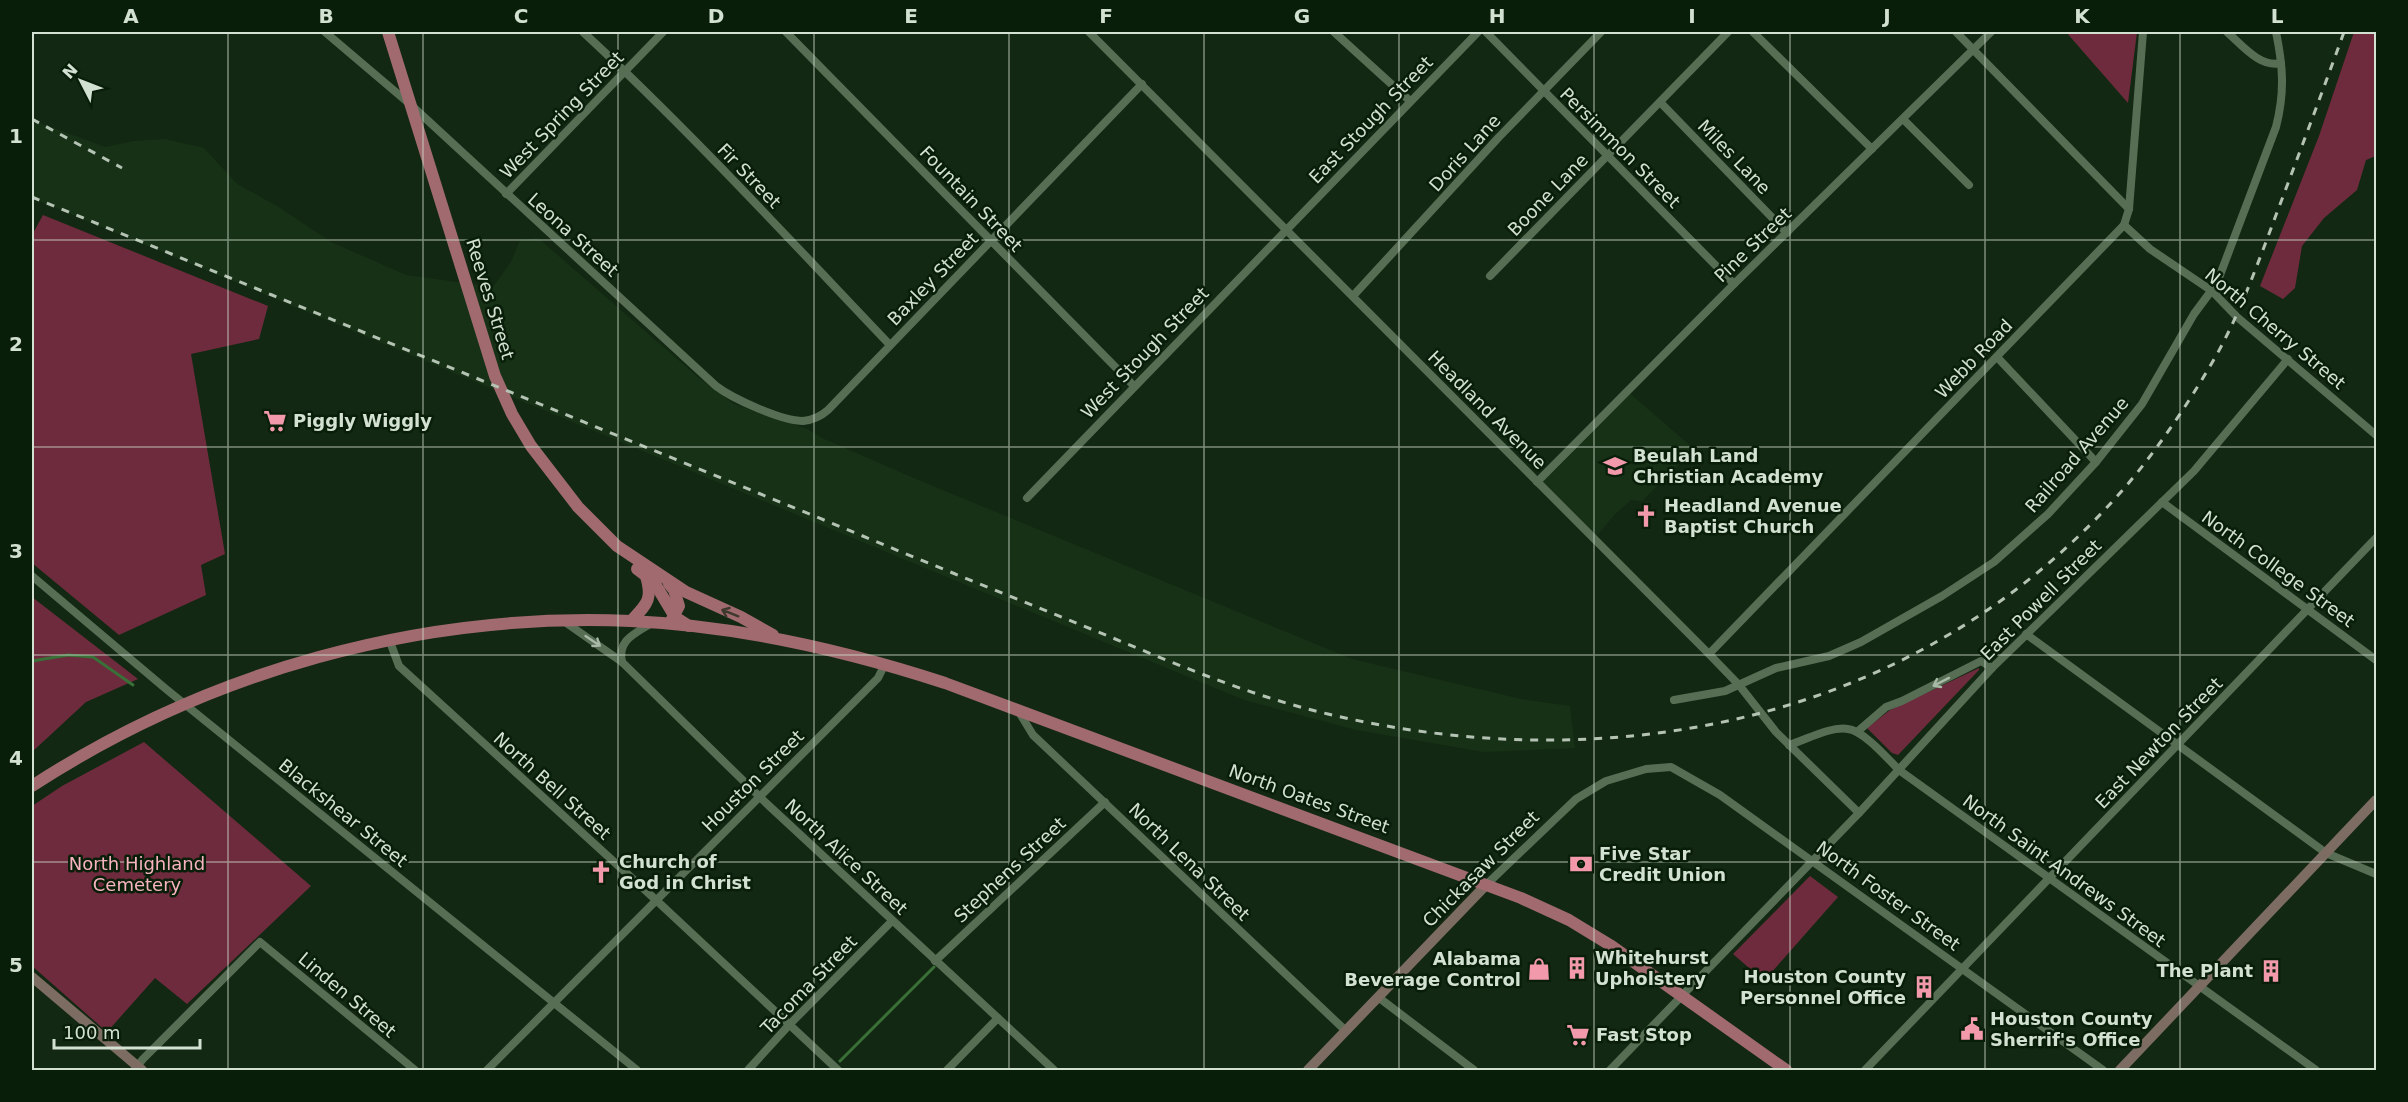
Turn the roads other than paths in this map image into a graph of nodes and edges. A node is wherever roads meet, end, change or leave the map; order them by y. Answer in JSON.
{"nodes":[{"id":1,"x":325,"y":32,"type":"edge"},
{"id":2,"x":388,"y":32,"type":"edge"},
{"id":3,"x":583,"y":32,"type":"edge"},
{"id":4,"x":663,"y":32,"type":"edge"},
{"id":5,"x":786,"y":32,"type":"edge"},
{"id":6,"x":1089,"y":32,"type":"edge"},
{"id":7,"x":1334,"y":32,"type":"edge"},
{"id":8,"x":1478,"y":32,"type":"edge"},
{"id":9,"x":1486,"y":32,"type":"edge"},
{"id":10,"x":1601,"y":32,"type":"edge"},
{"id":11,"x":1728,"y":32,"type":"edge"},
{"id":12,"x":1753,"y":32,"type":"edge"},
{"id":13,"x":1956,"y":32,"type":"edge"},
{"id":14,"x":1991,"y":32,"type":"edge"},
{"id":15,"x":2142,"y":32,"type":"edge"},
{"id":16,"x":2227,"y":32,"type":"edge"},
{"id":17,"x":2276,"y":32,"type":"edge"},
{"id":18,"x":1975,"y":49,"type":"junction"},
{"id":19,"x":2281,"y":63,"type":"junction"},
{"id":20,"x":626,"y":72,"type":"junction"},
{"id":21,"x":1142,"y":84,"type":"junction"},
{"id":22,"x":1544,"y":92,"type":"junction"},
{"id":23,"x":1410,"y":101,"type":"junction"},
{"id":24,"x":1660,"y":102,"type":"junction"},
{"id":25,"x":411,"y":105,"type":"junction"},
{"id":26,"x":1903,"y":119,"type":"junction"},
{"id":27,"x":1872,"y":149,"type":"junction"},
{"id":28,"x":1607,"y":155,"type":"junction"},
{"id":29,"x":1969,"y":185,"type":"dead end"},
{"id":30,"x":506,"y":194,"type":"junction"},
{"id":31,"x":2129,"y":209,"type":"junction"},
{"id":32,"x":2124,"y":225,"type":"junction"},
{"id":33,"x":1286,"y":229,"type":"junction"},
{"id":34,"x":1787,"y":233,"type":"junction"},
{"id":35,"x":991,"y":241,"type":"junction"},
{"id":36,"x":1490,"y":276,"type":"dead end"},
{"id":37,"x":1734,"y":284,"type":"junction"},
{"id":38,"x":2212,"y":291,"type":"junction"},
{"id":39,"x":1353,"y":296,"type":"junction"},
{"id":40,"x":890,"y":345,"type":"junction"},
{"id":41,"x":1997,"y":357,"type":"junction"},
{"id":42,"x":2288,"y":359,"type":"junction"},
{"id":43,"x":1134,"y":386,"type":"junction"},
{"id":44,"x":820,"y":417,"type":"joint"},
{"id":45,"x":2376,"y":435,"type":"edge"},
{"id":46,"x":2096,"y":462,"type":"junction"},
{"id":47,"x":1537,"y":482,"type":"junction"},
{"id":48,"x":1027,"y":498,"type":"dead end"},
{"id":49,"x":2162,"y":502,"type":"junction"},
{"id":50,"x":2376,"y":538,"type":"edge"},
{"id":51,"x":617,"y":546,"type":"junction"},
{"id":52,"x":646,"y":575,"type":"junction"},
{"id":53,"x":32,"y":576,"type":"edge"},
{"id":54,"x":666,"y":580,"type":"junction"},
{"id":55,"x":2308,"y":609,"type":"junction"},
{"id":56,"x":670,"y":620,"type":"junction"},
{"id":57,"x":563,"y":621,"type":"junction"},
{"id":58,"x":631,"y":621,"type":"junction"},
{"id":59,"x":651,"y":623,"type":"junction"},
{"id":60,"x":2026,"y":634,"type":"junction"},
{"id":61,"x":388,"y":639,"type":"junction"},
{"id":62,"x":782,"y":640,"type":"junction"},
{"id":63,"x":1709,"y":654,"type":"junction"},
{"id":64,"x":2376,"y":660,"type":"edge"},
{"id":65,"x":622,"y":662,"type":"junction"},
{"id":66,"x":885,"y":664,"type":"junction"},
{"id":67,"x":1992,"y":668,"type":"junction"},
{"id":68,"x":1739,"y":685,"type":"junction"},
{"id":69,"x":1674,"y":700,"type":"dead end"},
{"id":70,"x":184,"y":703,"type":"junction"},
{"id":71,"x":1018,"y":711,"type":"junction"},
{"id":72,"x":1857,"y":732,"type":"junction"},
{"id":73,"x":2178,"y":745,"type":"junction"},
{"id":74,"x":1789,"y":746,"type":"junction"},
{"id":75,"x":1646,"y":769,"type":"joint"},
{"id":76,"x":1899,"y":770,"type":"junction"},
{"id":77,"x":32,"y":786,"type":"edge"},
{"id":78,"x":760,"y":796,"type":"junction"},
{"id":79,"x":2376,"y":800,"type":"edge"},
{"id":80,"x":1105,"y":802,"type":"junction"},
{"id":81,"x":1859,"y":813,"type":"junction"},
{"id":82,"x":2326,"y":853,"type":"junction"},
{"id":83,"x":1813,"y":861,"type":"junction"},
{"id":84,"x":2376,"y":874,"type":"edge"},
{"id":85,"x":2049,"y":879,"type":"junction"},
{"id":86,"x":1486,"y":885,"type":"junction"},
{"id":87,"x":656,"y":900,"type":"junction"},
{"id":88,"x":892,"y":921,"type":"junction"},
{"id":89,"x":935,"y":961,"type":"junction"},
{"id":90,"x":1963,"y":969,"type":"junction"},
{"id":91,"x":32,"y":977,"type":"edge"},
{"id":92,"x":2200,"y":987,"type":"junction"},
{"id":93,"x":1682,"y":995,"type":"junction"},
{"id":94,"x":1378,"y":997,"type":"junction"},
{"id":95,"x":554,"y":1004,"type":"junction"},
{"id":96,"x":998,"y":1018,"type":"junction"},
{"id":97,"x":789,"y":1024,"type":"junction"},
{"id":98,"x":1346,"y":1031,"type":"junction"},
{"id":99,"x":138,"y":1069,"type":"edge"},
{"id":100,"x":415,"y":1071,"type":"edge"},
{"id":101,"x":487,"y":1071,"type":"edge"},
{"id":102,"x":637,"y":1071,"type":"edge"},
{"id":103,"x":747,"y":1071,"type":"edge"},
{"id":104,"x":838,"y":1071,"type":"edge"},
{"id":105,"x":947,"y":1071,"type":"edge"},
{"id":106,"x":1054,"y":1071,"type":"edge"},
{"id":107,"x":1308,"y":1071,"type":"edge"},
{"id":108,"x":1474,"y":1071,"type":"edge"},
{"id":109,"x":1610,"y":1071,"type":"edge"},
{"id":110,"x":1786,"y":1071,"type":"edge"},
{"id":111,"x":1865,"y":1071,"type":"edge"},
{"id":112,"x":2103,"y":1071,"type":"edge"},
{"id":113,"x":2120,"y":1071,"type":"edge"},
{"id":114,"x":2316,"y":1071,"type":"edge"}],
"edges":[{"from":1,"to":25,"type":"street","name":"Leona Street"},
{"from":2,"to":25,"type":"main road","name":"Reeves Street"},
{"from":3,"to":20,"type":"street","name":"Fir Street"},
{"from":4,"to":20,"type":"street","name":"West Spring Street"},
{"from":5,"to":35,"type":"street","name":"Fountain Street"},
{"from":6,"to":21,"type":"street","name":"Headland Avenue"},
{"from":7,"to":23,"type":"street"},
{"from":8,"to":23,"type":"street","name":"East Stough Street"},
{"from":9,"to":22,"type":"street","name":"Persimmon Street"},
{"from":10,"to":22,"type":"street","name":"Doris Lane"},
{"from":11,"to":24,"type":"street","name":"Boone Lane"},
{"from":12,"to":27,"type":"street"},
{"from":13,"to":18,"type":"street"},
{"from":14,"to":18,"type":"street","name":"Pine Street"},
{"from":15,"to":31,"type":"street","name":"Webb Road"},
{"from":16,"to":19,"type":"street"},
{"from":17,"to":19,"type":"street","name":"Railroad Avenue"},
{"from":18,"to":26,"type":"street","name":"Pine Street"},
{"from":18,"to":31,"type":"street"},
{"from":19,"to":38,"type":"street","name":"Railroad Avenue"},
{"from":20,"to":30,"type":"street","name":"West Spring Street"},
{"from":20,"to":40,"type":"street","name":"Fir Street"},
{"from":21,"to":33,"type":"street","name":"Headland Avenue"},
{"from":21,"to":35,"type":"street","name":"Baxley Street"},
{"from":22,"to":28,"type":"street","name":"Persimmon Street"},
{"from":22,"to":39,"type":"street","name":"Doris Lane"},
{"from":23,"to":33,"type":"street","name":"East Stough Street"},
{"from":24,"to":28,"type":"street","name":"Boone Lane"},
{"from":24,"to":34,"type":"street","name":"Miles Lane"},
{"from":25,"to":30,"type":"street","name":"Leona Street"},
{"from":25,"to":51,"type":"main road","name":"Reeves Street"},
{"from":26,"to":27,"type":"street","name":"Pine Street"},
{"from":26,"to":29,"type":"street"},
{"from":27,"to":34,"type":"street","name":"Pine Street"},
{"from":28,"to":36,"type":"street","name":"Boone Lane"},
{"from":28,"to":37,"type":"street","name":"Persimmon Street"},
{"from":30,"to":44,"type":"street","name":"Leona Street"},
{"from":31,"to":32,"type":"street","name":"Webb Road"},
{"from":32,"to":38,"type":"street","name":"North Cherry Street"},
{"from":32,"to":41,"type":"street","name":"Webb Road"},
{"from":33,"to":39,"type":"street","name":"Headland Avenue"},
{"from":33,"to":43,"type":"street","name":"West Stough Street"},
{"from":34,"to":37,"type":"street","name":"Pine Street"},
{"from":35,"to":40,"type":"street","name":"Baxley Street"},
{"from":35,"to":43,"type":"street","name":"Fountain Street"},
{"from":37,"to":47,"type":"street","name":"Pine Street"},
{"from":38,"to":42,"type":"street","name":"North Cherry Street"},
{"from":38,"to":46,"type":"street","name":"Railroad Avenue"},
{"from":39,"to":47,"type":"street","name":"Headland Avenue"},
{"from":40,"to":44,"type":"street","name":"Baxley Street"},
{"from":41,"to":46,"type":"street"},
{"from":41,"to":63,"type":"street","name":"Webb Road"},
{"from":42,"to":45,"type":"street","name":"North Cherry Street"},
{"from":42,"to":49,"type":"street","name":"East Powell Street"},
{"from":43,"to":48,"type":"street","name":"West Stough Street"},
{"from":46,"to":68,"type":"street","name":"Railroad Avenue"},
{"from":47,"to":63,"type":"street","name":"Headland Avenue"},
{"from":49,"to":55,"type":"street","name":"North College Street"},
{"from":49,"to":60,"type":"street","name":"East Powell Street"},
{"from":50,"to":55,"type":"street","name":"East Newton Street"},
{"from":51,"to":52,"type":"main road","name":"Reeves Street"},
{"from":51,"to":54,"type":"main road","name":"Reeves Street"},
{"from":52,"to":56,"type":"main road","name":"Reeves Street"},
{"from":52,"to":58,"type":"main road"},
{"from":53,"to":70,"type":"street","name":"Blackshear Street"},
{"from":54,"to":56,"type":"main road"},
{"from":62,"to":54,"type":"main road","name":"Reeves Street","one_way":true},
{"from":55,"to":64,"type":"street","name":"North College Street"},
{"from":55,"to":73,"type":"street","name":"East Newton Street"},
{"from":56,"to":59,"type":"main road"},
{"from":56,"to":62,"type":"main road"},
{"from":57,"to":58,"type":"main road"},
{"from":57,"to":61,"type":"main road"},
{"from":57,"to":65,"type":"street","name":"North Alice Street","one_way":true},
{"from":58,"to":59,"type":"main road"},
{"from":59,"to":65,"type":"street"},
{"from":60,"to":67,"type":"street","name":"East Powell Street"},
{"from":60,"to":73,"type":"street"},
{"from":61,"to":70,"type":"main road"},
{"from":61,"to":87,"type":"street","name":"North Bell Street"},
{"from":62,"to":66,"type":"main road","name":"North Oates Street"},
{"from":63,"to":68,"type":"street","name":"Headland Avenue"},
{"from":65,"to":78,"type":"street","name":"North Alice Street"},
{"from":66,"to":71,"type":"main road","name":"North Oates Street"},
{"from":66,"to":78,"type":"street","name":"Houston Street"},
{"from":67,"to":72,"type":"street","one_way":true},
{"from":67,"to":76,"type":"street","name":"East Powell Street"},
{"from":68,"to":69,"type":"street","name":"Railroad Avenue"},
{"from":68,"to":74,"type":"street","name":"Headland Avenue"},
{"from":70,"to":77,"type":"main road"},
{"from":70,"to":95,"type":"street","name":"Blackshear Street"},
{"from":71,"to":80,"type":"street","name":"North Lena Street"},
{"from":71,"to":86,"type":"main road","name":"North Oates Street"},
{"from":72,"to":74,"type":"street"},
{"from":72,"to":76,"type":"street","name":"North Saint Andrews Street"},
{"from":73,"to":82,"type":"street"},
{"from":73,"to":85,"type":"street","name":"East Newton Street"},
{"from":74,"to":81,"type":"street","name":"Headland Avenue"},
{"from":75,"to":83,"type":"street","name":"North Foster Street"},
{"from":75,"to":86,"type":"street","name":"Chickasaw Street"},
{"from":76,"to":81,"type":"street","name":"East Powell Street"},
{"from":76,"to":85,"type":"street","name":"North Saint Andrews Street"},
{"from":78,"to":87,"type":"street","name":"Houston Street"},
{"from":78,"to":88,"type":"street","name":"North Alice Street"},
{"from":79,"to":82,"type":"street"},
{"from":80,"to":89,"type":"street","name":"Stephens Street"},
{"from":80,"to":98,"type":"street","name":"North Lena Street"},
{"from":81,"to":83,"type":"street","name":"East Powell Street"},
{"from":82,"to":84,"type":"street"},
{"from":82,"to":92,"type":"street"},
{"from":83,"to":90,"type":"street","name":"North Foster Street"},
{"from":83,"to":93,"type":"street","name":"East Powell Street"},
{"from":85,"to":90,"type":"street","name":"East Newton Street"},
{"from":85,"to":92,"type":"street","name":"North Saint Andrews Street"},
{"from":86,"to":93,"type":"main road","name":"North Oates Street"},
{"from":86,"to":94,"type":"street","name":"Chickasaw Street"},
{"from":87,"to":95,"type":"street","name":"Houston Street"},
{"from":87,"to":97,"type":"street","name":"North Bell Street"},
{"from":88,"to":89,"type":"street","name":"North Alice Street"},
{"from":88,"to":97,"type":"street","name":"Tacoma Street"},
{"from":89,"to":96,"type":"street","name":"North Alice Street"},
{"from":90,"to":111,"type":"street","name":"East Newton Street"},
{"from":90,"to":112,"type":"street","name":"North Foster Street"},
{"from":91,"to":99,"type":"street"},
{"from":92,"to":113,"type":"street"},
{"from":92,"to":114,"type":"street","name":"North Saint Andrews Street"},
{"from":93,"to":109,"type":"street","name":"East Powell Street"},
{"from":93,"to":110,"type":"main road","name":"North Oates Street"},
{"from":94,"to":98,"type":"street","name":"Chickasaw Street"},
{"from":94,"to":108,"type":"street"},
{"from":95,"to":101,"type":"street","name":"Houston Street"},
{"from":95,"to":102,"type":"street","name":"Blackshear Street"},
{"from":96,"to":105,"type":"street"},
{"from":96,"to":106,"type":"street","name":"North Alice Street"},
{"from":97,"to":103,"type":"street","name":"Tacoma Street"},
{"from":97,"to":104,"type":"street","name":"North Bell Street"},
{"from":98,"to":107,"type":"street","name":"Chickasaw Street"},
{"from":99,"to":100,"type":"street","name":"Linden Street"}]}
